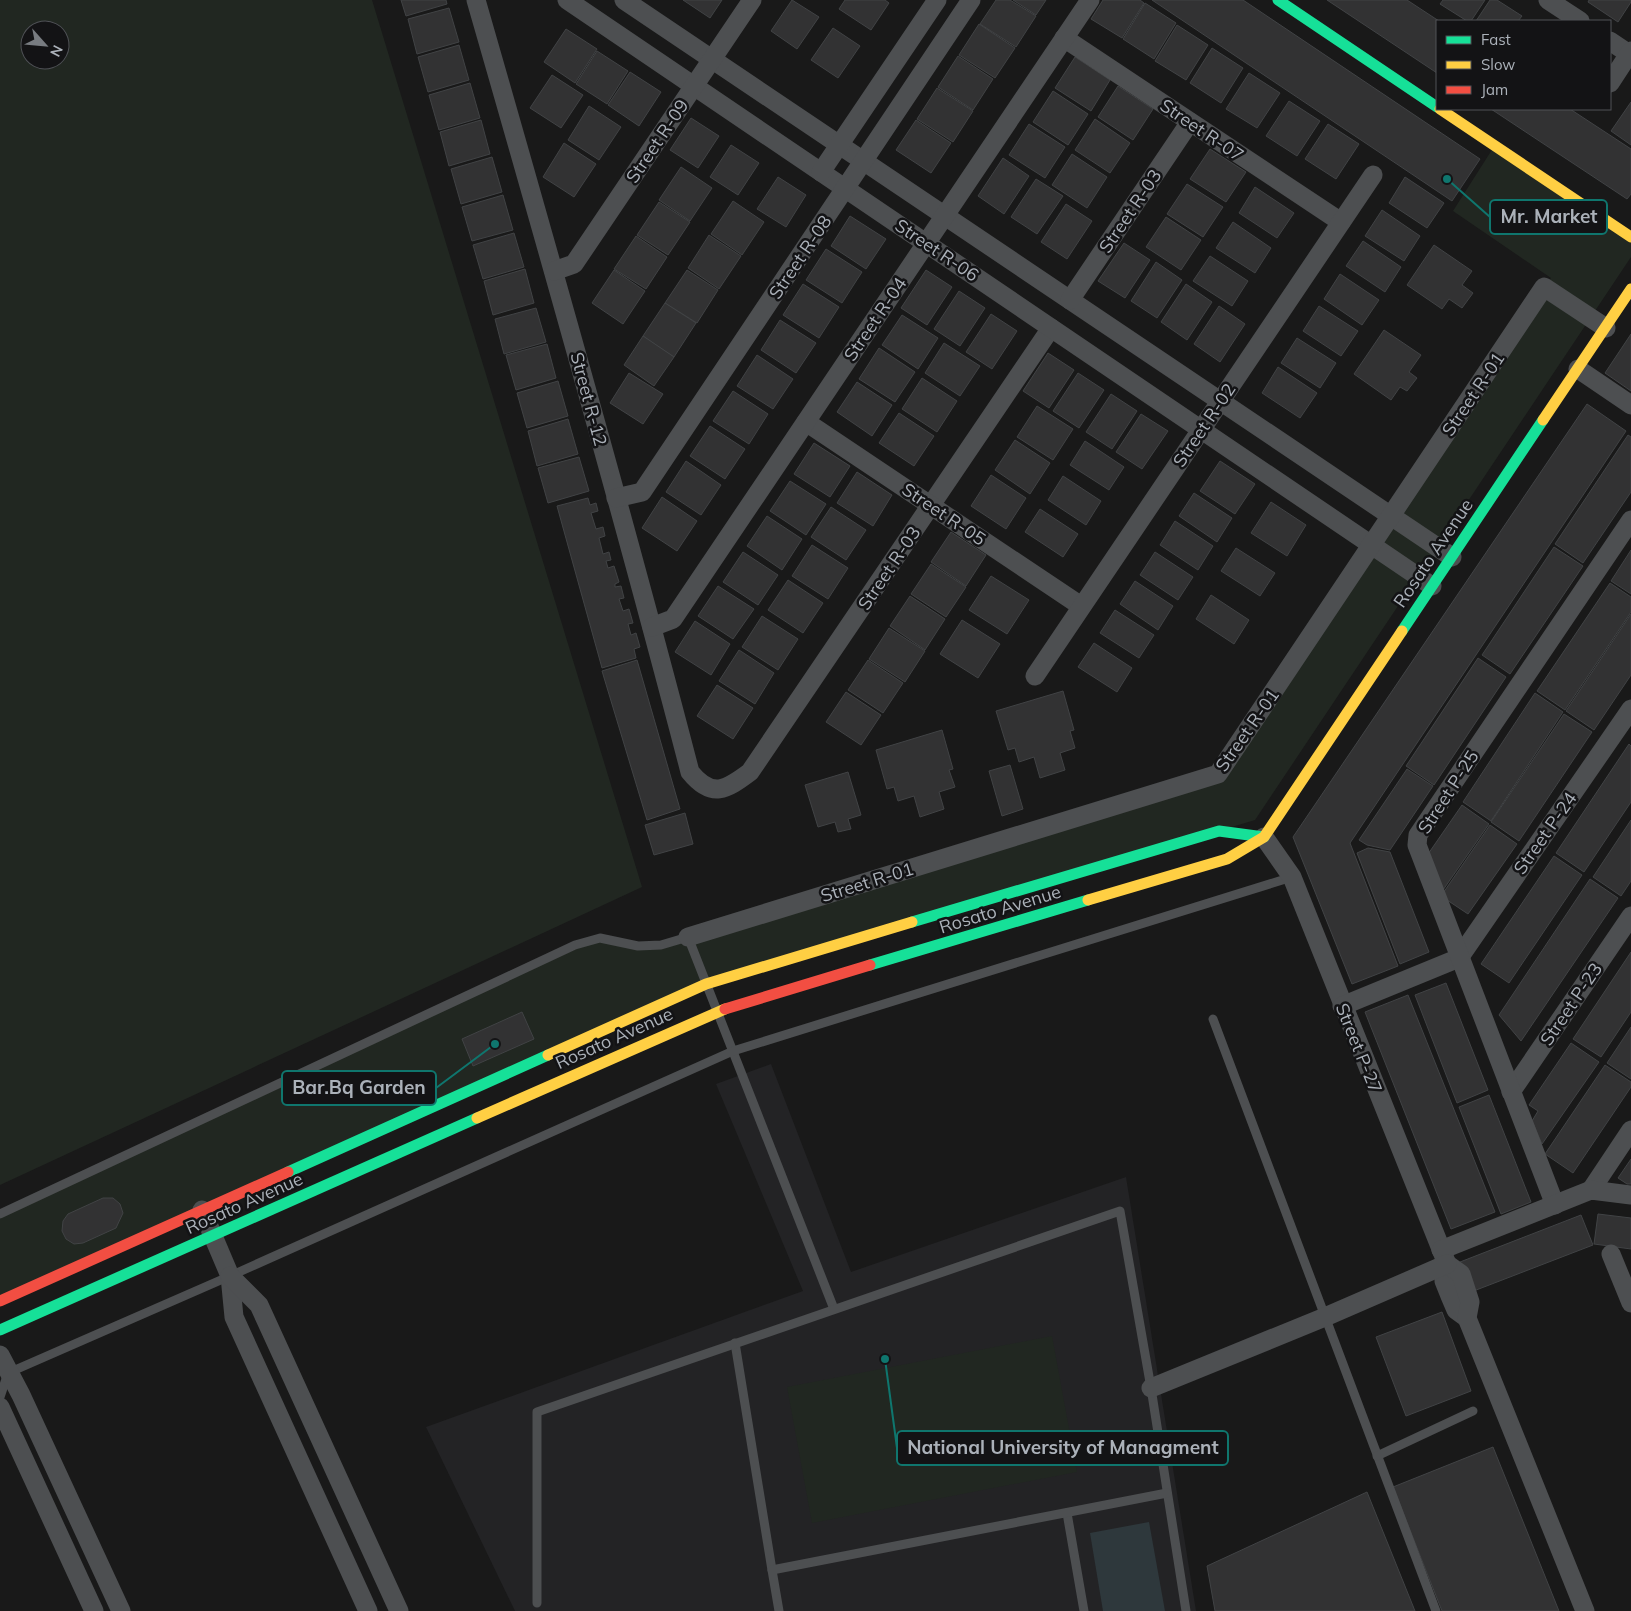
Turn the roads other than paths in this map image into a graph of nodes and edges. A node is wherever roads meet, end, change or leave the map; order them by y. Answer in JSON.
{"nodes":[{"id":1,"x":476,"y":0,"type":"edge"},
{"id":2,"x":567,"y":0,"type":"edge"},
{"id":3,"x":624,"y":0,"type":"edge"},
{"id":4,"x":752,"y":0,"type":"edge"},
{"id":5,"x":937,"y":0,"type":"edge"},
{"id":6,"x":972,"y":0,"type":"edge"},
{"id":7,"x":1090,"y":0,"type":"edge"},
{"id":8,"x":1278,"y":0,"type":"edge"},
{"id":9,"x":1548,"y":0,"type":"edge"},
{"id":10,"x":1578,"y":20,"type":"edge"},
{"id":11,"x":1064,"y":38,"type":"junction"},
{"id":12,"x":1611,"y":42,"type":"edge"},
{"id":13,"x":1630,"y":53,"type":"edge"},
{"id":14,"x":712,"y":59,"type":"junction"},
{"id":15,"x":1611,"y":82,"type":"edge"},
{"id":16,"x":694,"y":86,"type":"junction"},
{"id":17,"x":1436,"y":106,"type":"edge"},
{"id":18,"x":1442,"y":110,"type":"edge"},
{"id":19,"x":1190,"y":122,"type":"junction"},
{"id":20,"x":839,"y":145,"type":"junction"},
{"id":21,"x":864,"y":161,"type":"junction"},
{"id":22,"x":821,"y":172,"type":"junction"},
{"id":23,"x":1373,"y":175,"type":"dead end"},
{"id":24,"x":845,"y":188,"type":"junction"},
{"id":25,"x":944,"y":216,"type":"junction"},
{"id":26,"x":1341,"y":222,"type":"junction"},
{"id":27,"x":1631,"y":237,"type":"edge"},
{"id":28,"x":926,"y":243,"type":"junction"},
{"id":29,"x":554,"y":271,"type":"junction"},
{"id":30,"x":1631,"y":289,"type":"edge"},
{"id":31,"x":1070,"y":300,"type":"junction"},
{"id":32,"x":1051,"y":328,"type":"junction"},
{"id":33,"x":1606,"y":328,"type":"junction"},
{"id":34,"x":1578,"y":370,"type":"junction"},
{"id":35,"x":1220,"y":401,"type":"junction"},
{"id":36,"x":1631,"y":405,"type":"edge"},
{"id":37,"x":806,"y":422,"type":"junction"},
{"id":38,"x":1201,"y":429,"type":"junction"},
{"id":39,"x":616,"y":498,"type":"junction"},
{"id":40,"x":931,"y":505,"type":"junction"},
{"id":41,"x":1392,"y":517,"type":"junction"},
{"id":42,"x":1631,"y":520,"type":"edge"},
{"id":43,"x":1373,"y":545,"type":"junction"},
{"id":44,"x":1452,"y":557,"type":"junction"},
{"id":45,"x":1432,"y":586,"type":"junction"},
{"id":46,"x":1081,"y":606,"type":"junction"},
{"id":47,"x":652,"y":626,"type":"junction"},
{"id":48,"x":1035,"y":676,"type":"dead end"},
{"id":49,"x":1631,"y":709,"type":"edge"},
{"id":50,"x":712,"y":790,"type":"joint"},
{"id":51,"x":1264,"y":836,"type":"junction"},
{"id":52,"x":1292,"y":877,"type":"junction"},
{"id":53,"x":1631,"y":916,"type":"edge"},
{"id":54,"x":688,"y":937,"type":"junction"},
{"id":55,"x":1459,"y":958,"type":"junction"},
{"id":56,"x":706,"y":984,"type":"junction"},
{"id":57,"x":1342,"y":1006,"type":"junction"},
{"id":58,"x":717,"y":1011,"type":"junction"},
{"id":59,"x":1213,"y":1019,"type":"dead end"},
{"id":60,"x":733,"y":1051,"type":"junction"},
{"id":61,"x":1511,"y":1092,"type":"junction"},
{"id":62,"x":1631,"y":1130,"type":"edge"},
{"id":63,"x":1591,"y":1190,"type":"junction"},
{"id":64,"x":1631,"y":1195,"type":"edge"},
{"id":65,"x":1555,"y":1205,"type":"junction"},
{"id":66,"x":202,"y":1210,"type":"junction"},
{"id":67,"x":0,"y":1214,"type":"edge"},
{"id":68,"x":213,"y":1236,"type":"junction"},
{"id":69,"x":1611,"y":1254,"type":"dead end"},
{"id":70,"x":1444,"y":1257,"type":"junction"},
{"id":71,"x":230,"y":1276,"type":"junction"},
{"id":72,"x":0,"y":1301,"type":"edge"},
{"id":73,"x":1631,"y":1303,"type":"edge"},
{"id":74,"x":834,"y":1309,"type":"junction"},
{"id":75,"x":1325,"y":1317,"type":"junction"},
{"id":76,"x":0,"y":1330,"type":"edge"},
{"id":77,"x":735,"y":1343,"type":"junction"},
{"id":78,"x":0,"y":1355,"type":"edge"},
{"id":79,"x":8,"y":1373,"type":"junction"},
{"id":80,"x":1151,"y":1388,"type":"junction"},
{"id":81,"x":0,"y":1397,"type":"edge"},
{"id":82,"x":0,"y":1407,"type":"edge"},
{"id":83,"x":1472,"y":1411,"type":"dead end"},
{"id":84,"x":1377,"y":1456,"type":"junction"},
{"id":85,"x":1167,"y":1492,"type":"junction"},
{"id":86,"x":1067,"y":1512,"type":"junction"},
{"id":87,"x":772,"y":1570,"type":"junction"},
{"id":88,"x":537,"y":1602,"type":"dead end"},
{"id":89,"x":94,"y":1611,"type":"edge"},
{"id":90,"x":121,"y":1611,"type":"edge"},
{"id":91,"x":368,"y":1611,"type":"edge"},
{"id":92,"x":399,"y":1611,"type":"edge"},
{"id":93,"x":779,"y":1611,"type":"edge"},
{"id":94,"x":1084,"y":1611,"type":"edge"},
{"id":95,"x":1186,"y":1611,"type":"edge"},
{"id":96,"x":1436,"y":1611,"type":"edge"},
{"id":97,"x":1585,"y":1611,"type":"edge"}],
"edges":[{"from":1,"to":29,"type":"street","name":"Street R-12"},
{"from":2,"to":16,"type":"street","name":"Street R-06"},
{"from":3,"to":14,"type":"street","name":"Street R-06"},
{"from":4,"to":14,"type":"street","name":"Street R-09"},
{"from":5,"to":20,"type":"street"},
{"from":6,"to":21,"type":"street","name":"Street R-08"},
{"from":7,"to":11,"type":"street","name":"Street R-04"},
{"from":8,"to":17,"type":"street"},
{"from":9,"to":10,"type":"street"},
{"from":11,"to":19,"type":"street","name":"Street R-07"},
{"from":11,"to":25,"type":"street","name":"Street R-04"},
{"from":12,"to":13,"type":"street"},
{"from":13,"to":15,"type":"street"},
{"from":14,"to":16,"type":"street","name":"Street R-09"},
{"from":14,"to":20,"type":"street","name":"Street R-06"},
{"from":16,"to":22,"type":"street","name":"Street R-06"},
{"from":16,"to":29,"type":"street","name":"Street R-09"},
{"from":18,"to":27,"type":"street"},
{"from":19,"to":26,"type":"street","name":"Street R-07"},
{"from":19,"to":31,"type":"street","name":"Street R-03"},
{"from":20,"to":21,"type":"street","name":"Street R-06"},
{"from":20,"to":22,"type":"street"},
{"from":21,"to":24,"type":"street","name":"Street R-08"},
{"from":21,"to":25,"type":"street","name":"Street R-06"},
{"from":22,"to":24,"type":"street","name":"Street R-06"},
{"from":23,"to":26,"type":"street","name":"Street R-02"},
{"from":24,"to":28,"type":"street","name":"Street R-06"},
{"from":24,"to":39,"type":"street","name":"Street R-08"},
{"from":25,"to":28,"type":"street","name":"Street R-04"},
{"from":25,"to":31,"type":"street","name":"Street R-06"},
{"from":26,"to":35,"type":"street","name":"Street R-02"},
{"from":28,"to":32,"type":"street","name":"Street R-06"},
{"from":28,"to":37,"type":"street","name":"Street R-04"},
{"from":29,"to":39,"type":"street","name":"Street R-12"},
{"from":30,"to":33,"type":"street","name":"Rosato Avenue"},
{"from":31,"to":35,"type":"street","name":"Street R-06"},
{"from":32,"to":38,"type":"street","name":"Street R-06"},
{"from":32,"to":40,"type":"street","name":"Street R-03"},
{"from":33,"to":34,"type":"street","name":"Rosato Avenue"},
{"from":33,"to":41,"type":"street","name":"Street R-01"},
{"from":34,"to":36,"type":"street"},
{"from":34,"to":44,"type":"street","name":"Rosato Avenue"},
{"from":35,"to":38,"type":"street","name":"Street R-02"},
{"from":35,"to":41,"type":"street","name":"Street R-06"},
{"from":37,"to":40,"type":"street","name":"Street R-05"},
{"from":37,"to":47,"type":"street","name":"Street R-04"},
{"from":38,"to":43,"type":"street","name":"Street R-06"},
{"from":38,"to":46,"type":"street","name":"Street R-02"},
{"from":39,"to":47,"type":"street","name":"Street R-12"},
{"from":40,"to":46,"type":"street","name":"Street R-05"},
{"from":40,"to":50,"type":"street","name":"Street R-03"},
{"from":41,"to":43,"type":"street","name":"Street R-01"},
{"from":41,"to":44,"type":"street","name":"Street R-06"},
{"from":42,"to":55,"type":"street","name":"Street P-25"},
{"from":43,"to":45,"type":"street","name":"Street R-06"},
{"from":43,"to":54,"type":"street","name":"Street R-01"},
{"from":44,"to":45,"type":"street","name":"Rosato Avenue"},
{"from":45,"to":51,"type":"street","name":"Rosato Avenue"},
{"from":46,"to":48,"type":"street","name":"Street R-02"},
{"from":47,"to":50,"type":"street","name":"Street R-12"},
{"from":49,"to":55,"type":"street","name":"Street P-24"},
{"from":51,"to":52,"type":"street","name":"Street P-27"},
{"from":51,"to":56,"type":"street","name":"Rosato Avenue"},
{"from":51,"to":58,"type":"street","name":"Rosato Avenue"},
{"from":52,"to":57,"type":"street","name":"Street P-27"},
{"from":52,"to":60,"type":"lane"},
{"from":53,"to":61,"type":"street","name":"Street P-23"},
{"from":54,"to":56,"type":"lane"},
{"from":54,"to":67,"type":"lane"},
{"from":55,"to":57,"type":"street"},
{"from":55,"to":61,"type":"street","name":"Street P-25"},
{"from":56,"to":58,"type":"lane"},
{"from":56,"to":66,"type":"street","name":"Rosato Avenue"},
{"from":57,"to":70,"type":"street","name":"Street P-27"},
{"from":58,"to":60,"type":"lane"},
{"from":58,"to":68,"type":"street","name":"Rosato Avenue"},
{"from":59,"to":75,"type":"lane"},
{"from":60,"to":71,"type":"lane"},
{"from":60,"to":74,"type":"lane"},
{"from":61,"to":65,"type":"street","name":"Street P-25"},
{"from":62,"to":63,"type":"street"},
{"from":63,"to":64,"type":"street"},
{"from":63,"to":65,"type":"street"},
{"from":65,"to":70,"type":"street"},
{"from":66,"to":68,"type":"street"},
{"from":66,"to":72,"type":"street","name":"Rosato Avenue"},
{"from":68,"to":71,"type":"street"},
{"from":68,"to":76,"type":"street","name":"Rosato Avenue"},
{"from":69,"to":73,"type":"street"},
{"from":70,"to":75,"type":"street"},
{"from":70,"to":97,"type":"street","name":"Street P-27"},
{"from":71,"to":79,"type":"lane"},
{"from":71,"to":91,"type":"street"},
{"from":71,"to":92,"type":"street"},
{"from":74,"to":77,"type":"lane"},
{"from":74,"to":80,"type":"lane"},
{"from":75,"to":80,"type":"street"},
{"from":75,"to":84,"type":"lane"},
{"from":77,"to":87,"type":"lane"},
{"from":77,"to":88,"type":"lane"},
{"from":78,"to":79,"type":"street"},
{"from":79,"to":81,"type":"lane"},
{"from":79,"to":90,"type":"street"},
{"from":80,"to":85,"type":"lane"},
{"from":82,"to":89,"type":"street"},
{"from":83,"to":84,"type":"lane"},
{"from":84,"to":96,"type":"lane"},
{"from":85,"to":86,"type":"lane"},
{"from":85,"to":95,"type":"lane"},
{"from":86,"to":87,"type":"lane"},
{"from":86,"to":94,"type":"lane"},
{"from":87,"to":93,"type":"lane"}]}
